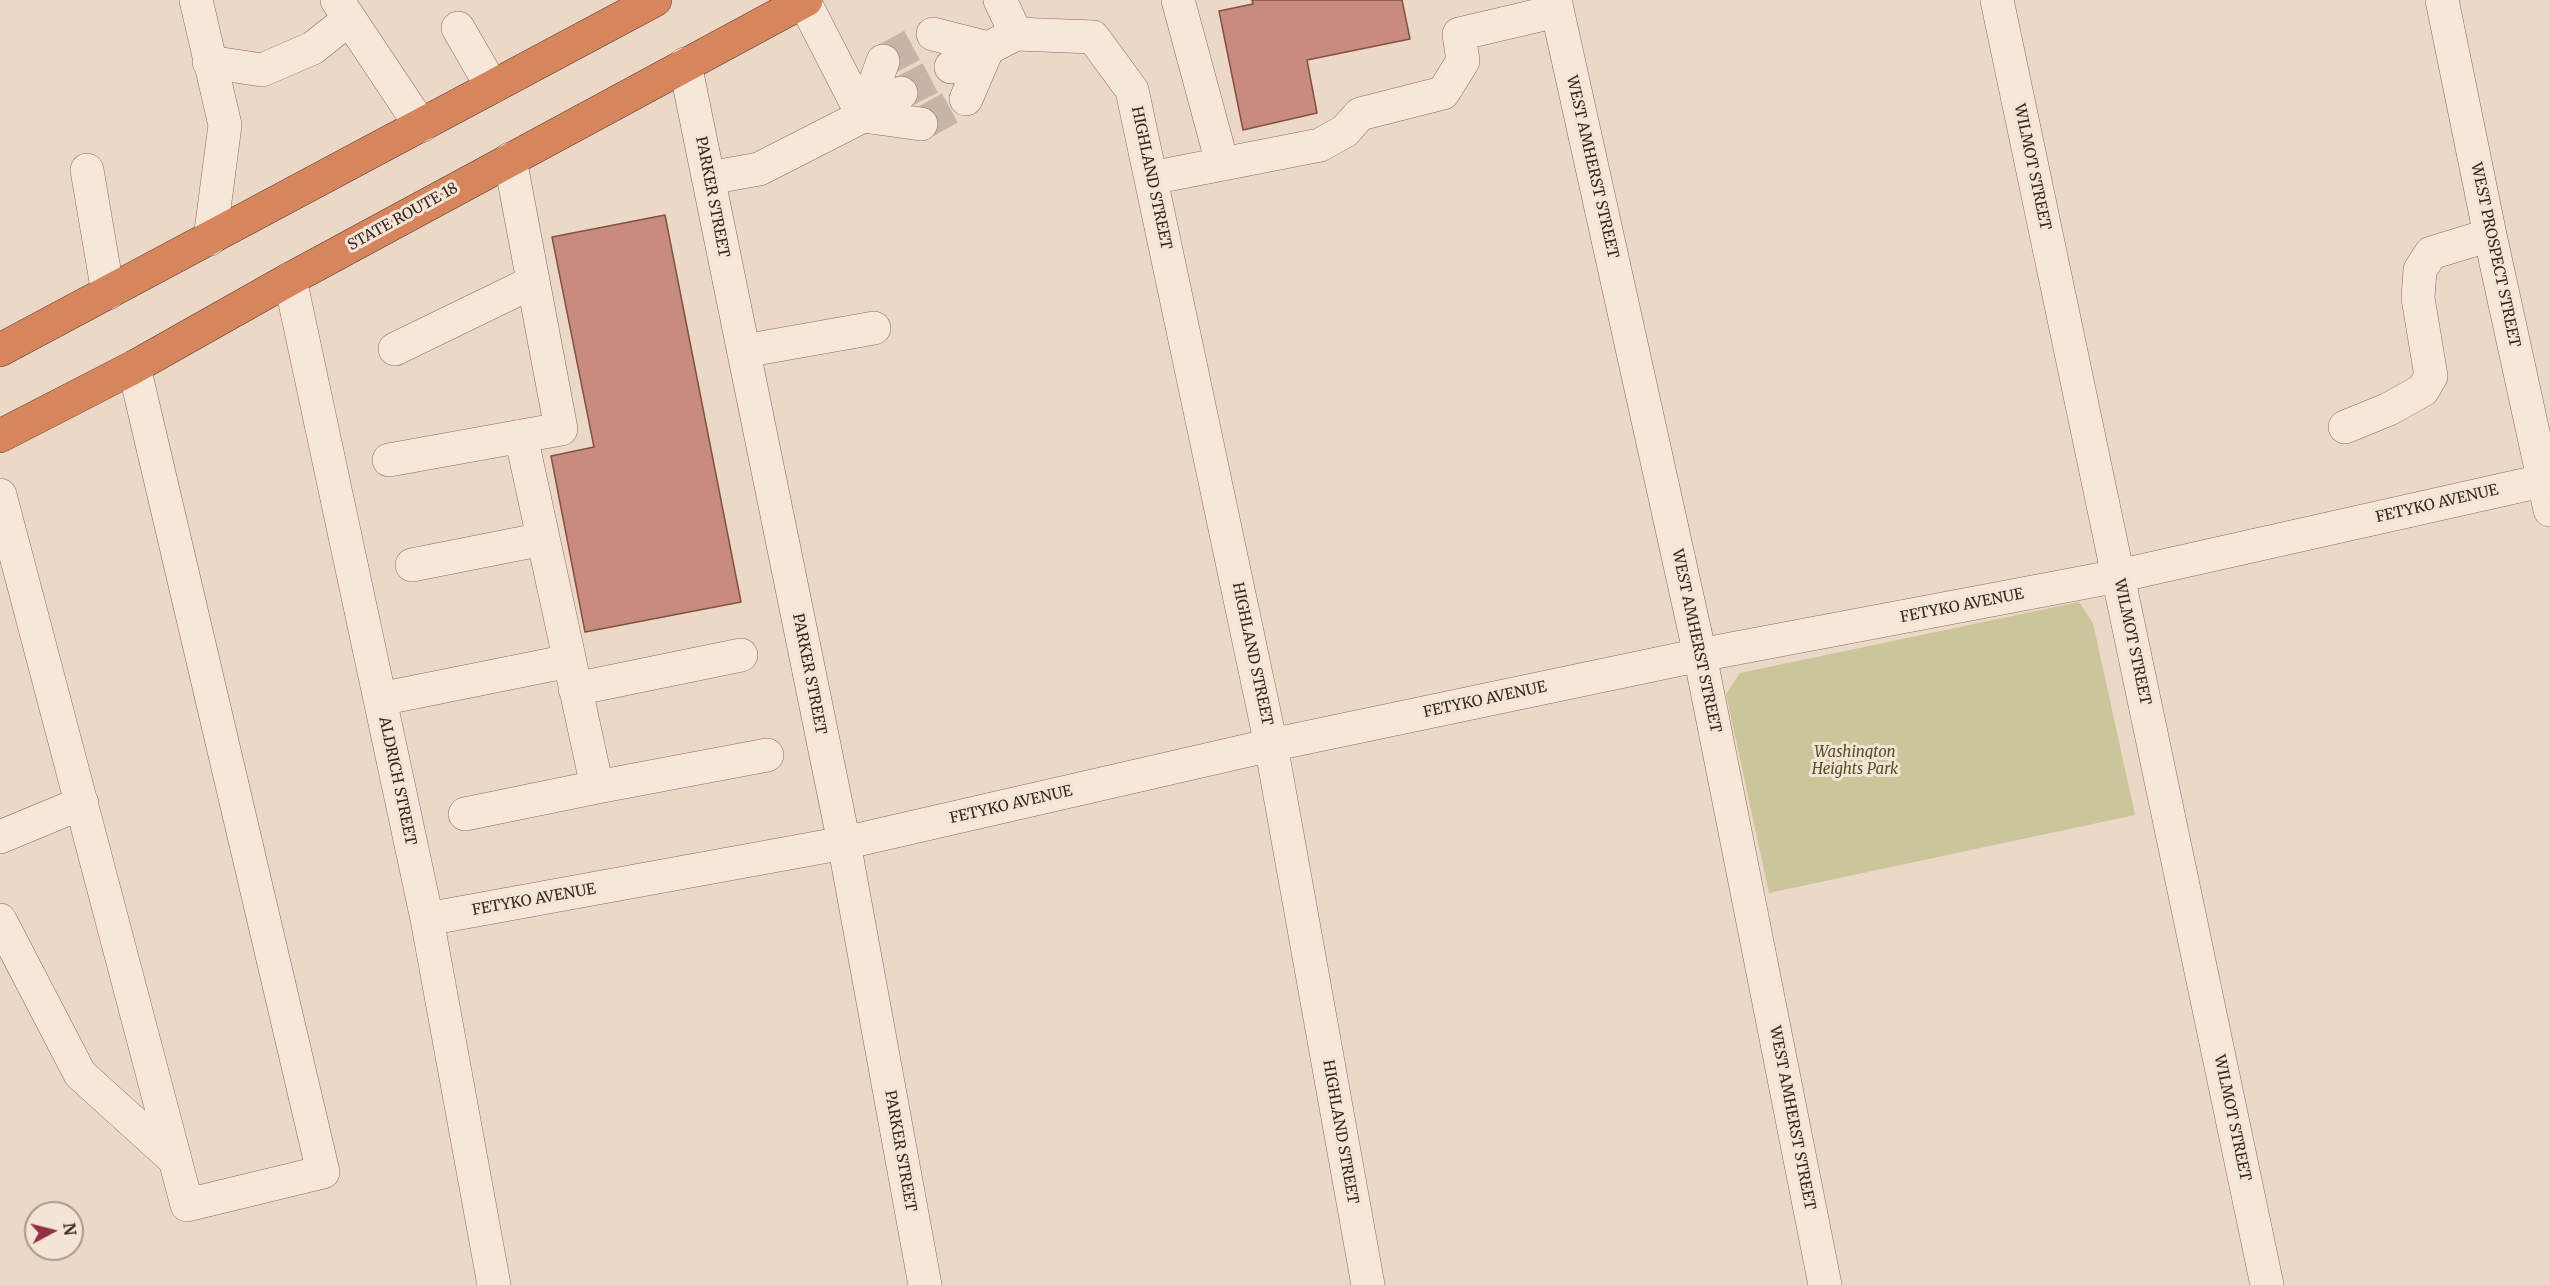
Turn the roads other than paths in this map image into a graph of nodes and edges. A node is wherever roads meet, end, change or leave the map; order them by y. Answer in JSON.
{"nodes":[{"id":1,"x":196,"y":0,"type":"edge"},
{"id":2,"x":214,"y":0,"type":"edge"},
{"id":3,"x":1000,"y":0,"type":"edge"},
{"id":4,"x":1178,"y":0,"type":"edge"},
{"id":5,"x":1997,"y":0,"type":"edge"},
{"id":6,"x":2442,"y":0,"type":"edge"},
{"id":7,"x":805,"y":1,"type":"edge"},
{"id":8,"x":646,"y":2,"type":"edge"},
{"id":9,"x":1556,"y":5,"type":"edge"},
{"id":10,"x":343,"y":10,"type":"edge"},
{"id":11,"x":458,"y":28,"type":"dead end"},
{"id":12,"x":933,"y":34,"type":"tunnel mouth"},
{"id":13,"x":1002,"y":41,"type":"junction"},
{"id":14,"x":206,"y":49,"type":"junction"},
{"id":15,"x":883,"y":61,"type":"tunnel mouth"},
{"id":16,"x":685,"y":64,"type":"junction"},
{"id":17,"x":951,"y":67,"type":"tunnel mouth"},
{"id":18,"x":492,"y":87,"type":"junction"},
{"id":19,"x":901,"y":93,"type":"tunnel mouth"},
{"id":20,"x":966,"y":99,"type":"tunnel mouth"},
{"id":21,"x":863,"y":116,"type":"junction"},
{"id":22,"x":921,"y":124,"type":"tunnel mouth"},
{"id":23,"x":421,"y":126,"type":"junction"},
{"id":24,"x":510,"y":159,"type":"junction"},
{"id":25,"x":1222,"y":163,"type":"junction"},
{"id":26,"x":87,"y":170,"type":"dead end"},
{"id":27,"x":708,"y":178,"type":"junction"},
{"id":28,"x":1151,"y":178,"type":"junction"},
{"id":29,"x":2490,"y":235,"type":"junction"},
{"id":30,"x":210,"y":239,"type":"junction"},
{"id":31,"x":290,"y":279,"type":"junction"},
{"id":32,"x":533,"y":282,"type":"junction"},
{"id":33,"x":108,"y":293,"type":"junction"},
{"id":34,"x":874,"y":328,"type":"dead end"},
{"id":35,"x":395,"y":349,"type":"dead end"},
{"id":36,"x":0,"y":350,"type":"edge"},
{"id":37,"x":744,"y":351,"type":"junction"},
{"id":38,"x":134,"y":367,"type":"junction"},
{"id":39,"x":2345,"y":428,"type":"dead end"},
{"id":40,"x":0,"y":436,"type":"edge"},
{"id":41,"x":521,"y":436,"type":"junction"},
{"id":42,"x":389,"y":460,"type":"dead end"},
{"id":43,"x":2548,"y":489,"type":"edge"},
{"id":44,"x":0,"y":495,"type":"edge"},
{"id":45,"x":543,"y":539,"type":"junction"},
{"id":46,"x":412,"y":565,"type":"dead end"},
{"id":47,"x":2118,"y":576,"type":"junction"},
{"id":48,"x":741,"y":655,"type":"dead end"},
{"id":49,"x":1700,"y":655,"type":"junction"},
{"id":50,"x":572,"y":675,"type":"junction"},
{"id":51,"x":380,"y":699,"type":"junction"},
{"id":52,"x":1271,"y":745,"type":"junction"},
{"id":53,"x":767,"y":754,"type":"dead end"},
{"id":54,"x":597,"y":787,"type":"junction"},
{"id":55,"x":82,"y":803,"type":"junction"},
{"id":56,"x":465,"y":814,"type":"dead end"},
{"id":57,"x":0,"y":837,"type":"edge"},
{"id":58,"x":844,"y":843,"type":"junction"},
{"id":59,"x":0,"y":920,"type":"edge"},
{"id":60,"x":427,"y":920,"type":"junction"},
{"id":61,"x":175,"y":1160,"type":"junction"},
{"id":62,"x":494,"y":1285,"type":"edge"},
{"id":63,"x":925,"y":1285,"type":"edge"},
{"id":64,"x":1368,"y":1285,"type":"edge"},
{"id":65,"x":1825,"y":1285,"type":"edge"},
{"id":66,"x":2267,"y":1285,"type":"edge"}],
"edges":[{"from":1,"to":14,"type":"street"},
{"from":2,"to":14,"type":"street"},
{"from":3,"to":13,"type":"street"},
{"from":4,"to":25,"type":"street"},
{"from":5,"to":47,"type":"street","name":"WILMOT STREET"},
{"from":6,"to":29,"type":"street","name":"WEST PROSPECT STREET"},
{"from":7,"to":16,"type":"highway","name":"STATE ROUTE 18"},
{"from":7,"to":21,"type":"street"},
{"from":8,"to":18,"type":"highway"},
{"from":9,"to":25,"type":"street"},
{"from":9,"to":49,"type":"street","name":"WEST AMHERST STREET"},
{"from":10,"to":14,"type":"street"},
{"from":10,"to":23,"type":"street"},
{"from":11,"to":18,"type":"street"},
{"from":12,"to":13,"type":"street"},
{"from":13,"to":17,"type":"street"},
{"from":13,"to":20,"type":"street"},
{"from":13,"to":28,"type":"street","name":"HIGHLAND STREET"},
{"from":14,"to":30,"type":"street"},
{"from":15,"to":21,"type":"street"},
{"from":16,"to":24,"type":"highway","name":"STATE ROUTE 18"},
{"from":16,"to":27,"type":"street","name":"PARKER STREET"},
{"from":18,"to":23,"type":"highway"},
{"from":19,"to":21,"type":"street"},
{"from":21,"to":22,"type":"street"},
{"from":21,"to":27,"type":"street"},
{"from":23,"to":30,"type":"highway"},
{"from":24,"to":31,"type":"highway","name":"STATE ROUTE 18"},
{"from":24,"to":32,"type":"street"},
{"from":25,"to":28,"type":"street"},
{"from":26,"to":33,"type":"street"},
{"from":27,"to":37,"type":"street","name":"PARKER STREET"},
{"from":28,"to":52,"type":"street","name":"HIGHLAND STREET"},
{"from":29,"to":39,"type":"street"},
{"from":29,"to":43,"type":"street","name":"WEST PROSPECT STREET"},
{"from":30,"to":33,"type":"highway"},
{"from":31,"to":38,"type":"highway","name":"STATE ROUTE 18"},
{"from":31,"to":51,"type":"street","name":"ALDRICH STREET"},
{"from":32,"to":35,"type":"street"},
{"from":32,"to":41,"type":"street"},
{"from":33,"to":36,"type":"highway"},
{"from":34,"to":37,"type":"street"},
{"from":37,"to":58,"type":"street","name":"PARKER STREET"},
{"from":38,"to":40,"type":"highway","name":"STATE ROUTE 18"},
{"from":38,"to":61,"type":"street"},
{"from":41,"to":42,"type":"street"},
{"from":41,"to":45,"type":"street"},
{"from":43,"to":47,"type":"street","name":"FETYKO AVENUE"},
{"from":44,"to":55,"type":"street"},
{"from":45,"to":46,"type":"street"},
{"from":45,"to":50,"type":"street"},
{"from":47,"to":49,"type":"street","name":"FETYKO AVENUE"},
{"from":47,"to":66,"type":"street","name":"WILMOT STREET"},
{"from":48,"to":50,"type":"street"},
{"from":49,"to":52,"type":"street","name":"FETYKO AVENUE"},
{"from":49,"to":65,"type":"street","name":"WEST AMHERST STREET"},
{"from":50,"to":51,"type":"street"},
{"from":50,"to":54,"type":"street"},
{"from":51,"to":60,"type":"street","name":"ALDRICH STREET"},
{"from":52,"to":58,"type":"street","name":"FETYKO AVENUE"},
{"from":52,"to":64,"type":"street","name":"HIGHLAND STREET"},
{"from":53,"to":54,"type":"street"},
{"from":54,"to":56,"type":"street"},
{"from":55,"to":57,"type":"street"},
{"from":55,"to":61,"type":"street"},
{"from":58,"to":60,"type":"street","name":"FETYKO AVENUE"},
{"from":58,"to":63,"type":"street","name":"PARKER STREET"},
{"from":59,"to":61,"type":"street"},
{"from":60,"to":62,"type":"street","name":"ALDRICH STREET"}]}
